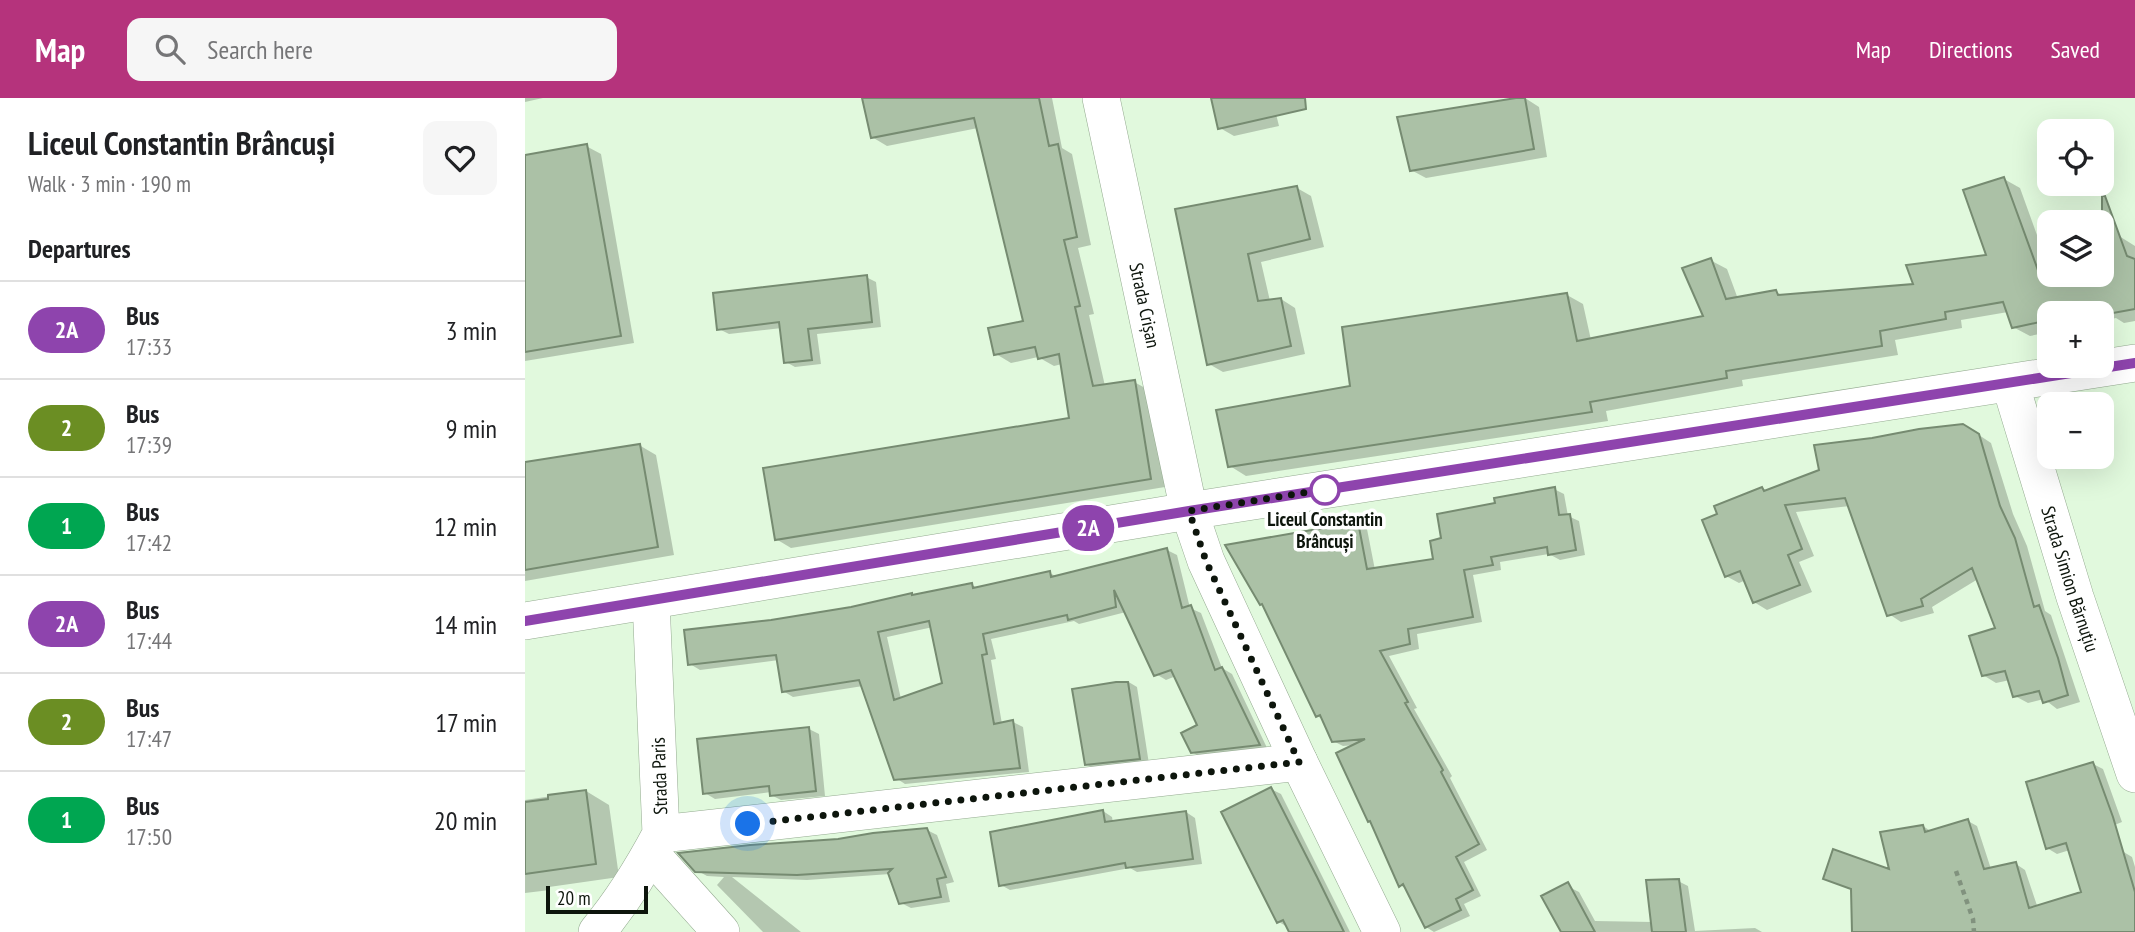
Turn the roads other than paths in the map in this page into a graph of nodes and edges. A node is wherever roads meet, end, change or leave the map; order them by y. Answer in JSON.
{"nodes":[{"id":1,"x":1101,"y":98,"type":"edge"},
{"id":2,"x":2135,"y":363,"type":"edge"},
{"id":3,"x":2010,"y":383,"type":"junction"},
{"id":4,"x":1189,"y":511,"type":"junction"},
{"id":5,"x":651,"y":601,"type":"junction"},
{"id":6,"x":525,"y":621,"type":"edge"},
{"id":7,"x":1299,"y":762,"type":"junction"},
{"id":8,"x":2135,"y":774,"type":"edge"},
{"id":9,"x":656,"y":844,"type":"junction"},
{"id":10,"x":597,"y":932,"type":"edge"},
{"id":11,"x":722,"y":932,"type":"edge"},
{"id":12,"x":1382,"y":932,"type":"edge"}],
"edges":[{"from":1,"to":4,"type":"street","name":"Strada Crișan"},
{"from":2,"to":3,"type":"street"},
{"from":3,"to":4,"type":"street"},
{"from":3,"to":8,"type":"street","name":"Strada Simion Bărnuțiu"},
{"from":4,"to":5,"type":"street"},
{"from":4,"to":7,"type":"street","name":"Strada Crișan"},
{"from":5,"to":6,"type":"street"},
{"from":5,"to":9,"type":"street","name":"Strada Paris"},
{"from":7,"to":9,"type":"street"},
{"from":7,"to":12,"type":"street","name":"Strada Crișan"},
{"from":9,"to":10,"type":"street"},
{"from":9,"to":11,"type":"street"}]}
